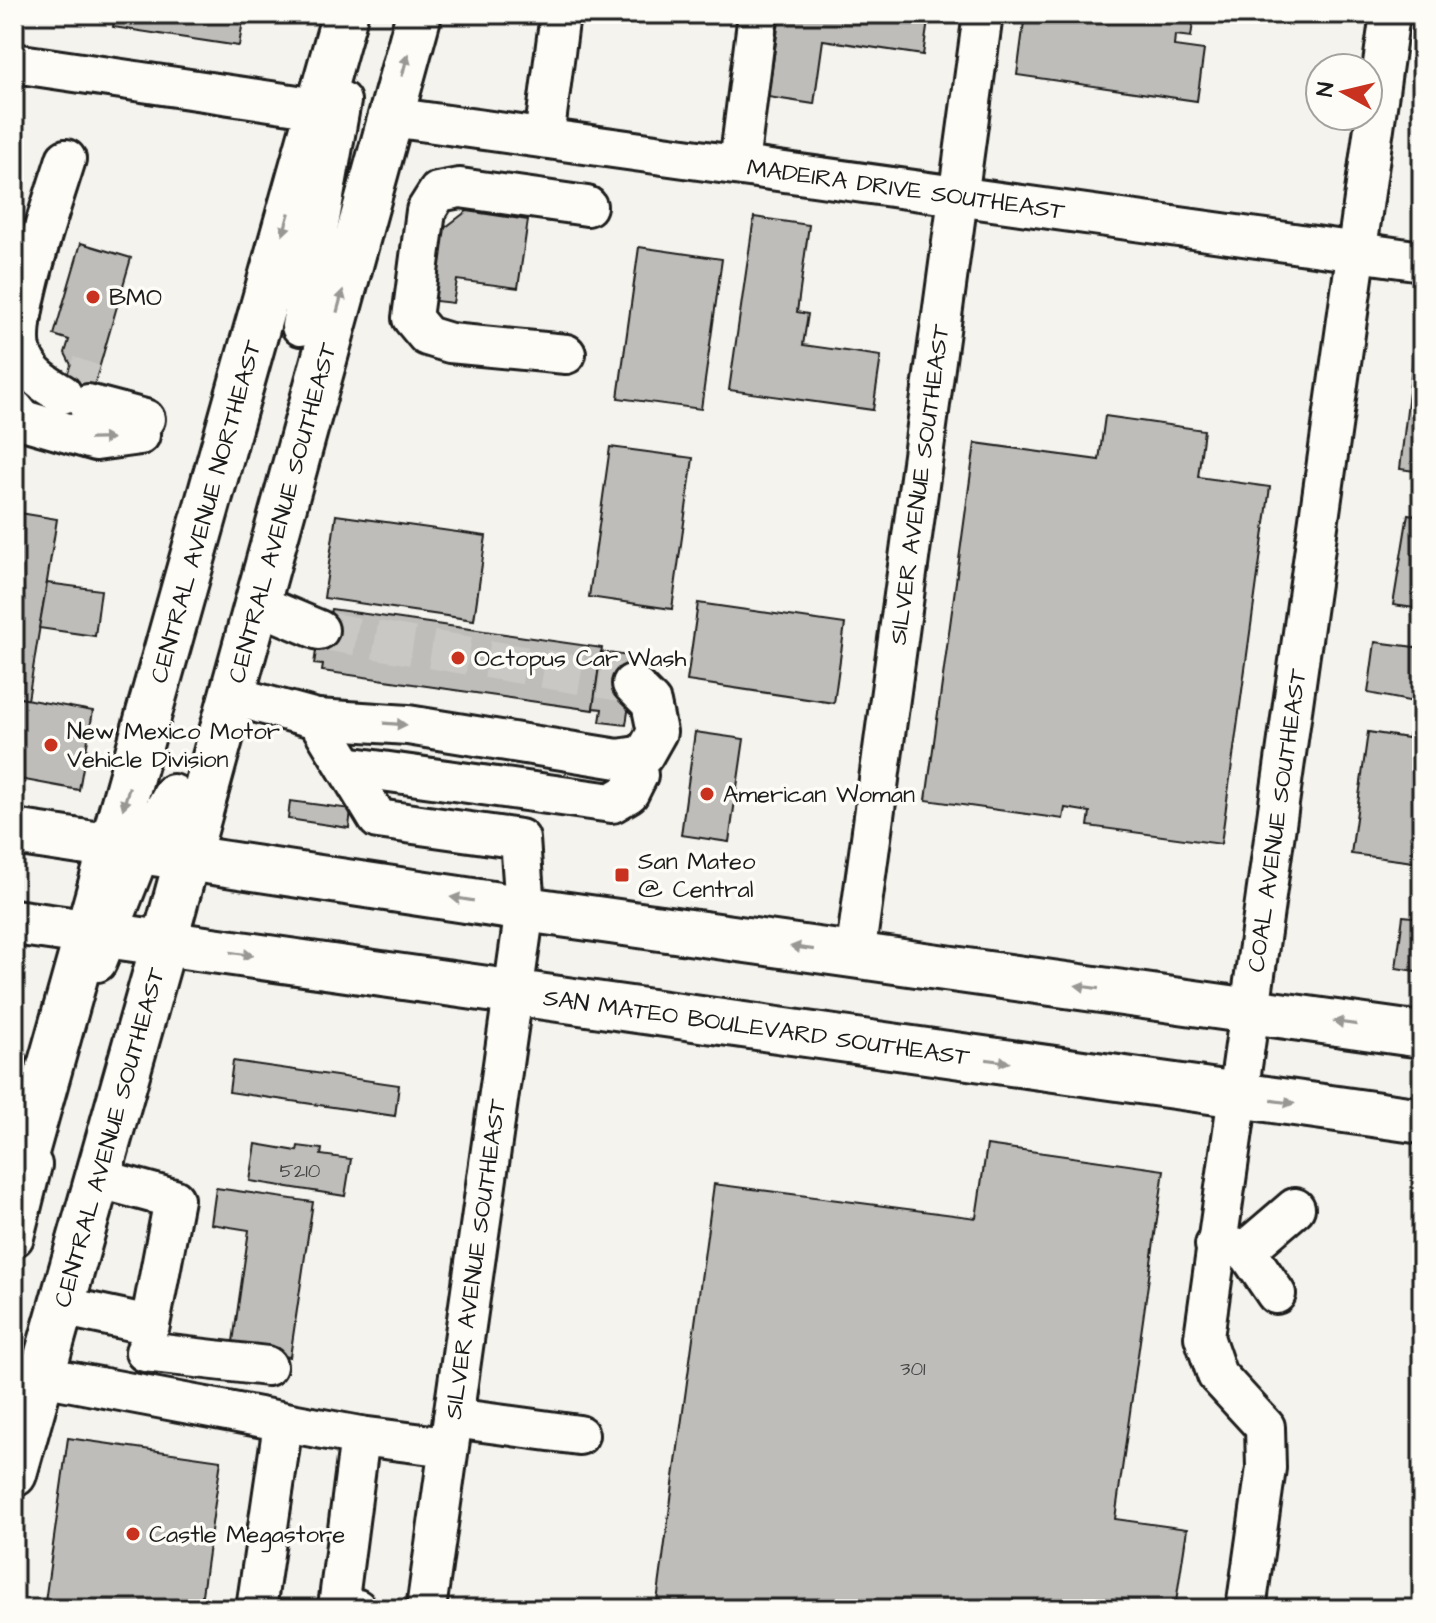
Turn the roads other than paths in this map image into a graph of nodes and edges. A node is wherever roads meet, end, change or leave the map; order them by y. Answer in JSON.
{"nodes":[{"id":1,"x":345,"y":14,"type":"edge"},
{"id":2,"x":365,"y":14,"type":"edge"},
{"id":3,"x":419,"y":14,"type":"edge"},
{"id":4,"x":560,"y":14,"type":"edge"},
{"id":5,"x":758,"y":14,"type":"edge"},
{"id":6,"x":983,"y":14,"type":"edge"},
{"id":7,"x":1390,"y":14,"type":"edge"},
{"id":8,"x":14,"y":63,"type":"edge"},
{"id":9,"x":318,"y":108,"type":"junction"},
{"id":10,"x":391,"y":117,"type":"junction"},
{"id":11,"x":544,"y":138,"type":"junction"},
{"id":12,"x":739,"y":164,"type":"junction"},
{"id":13,"x":958,"y":194,"type":"junction"},
{"id":14,"x":587,"y":206,"type":"dead end"},
{"id":15,"x":1358,"y":252,"type":"junction"},
{"id":16,"x":1422,"y":261,"type":"edge"},
{"id":17,"x":14,"y":284,"type":"edge"},
{"id":18,"x":301,"y":326,"type":"dead end"},
{"id":19,"x":566,"y":354,"type":"dead end"},
{"id":20,"x":14,"y":370,"type":"edge"},
{"id":21,"x":74,"y":393,"type":"junction"},
{"id":22,"x":14,"y":409,"type":"edge"},
{"id":23,"x":257,"y":604,"type":"junction"},
{"id":24,"x":319,"y":630,"type":"tunnel mouth"},
{"id":25,"x":632,"y":684,"type":"dead end"},
{"id":26,"x":232,"y":696,"type":"junction"},
{"id":27,"x":338,"y":754,"type":"junction"},
{"id":28,"x":641,"y":765,"type":"junction"},
{"id":29,"x":173,"y":794,"type":"dead end"},
{"id":30,"x":14,"y":832,"type":"edge"},
{"id":31,"x":127,"y":848,"type":"junction"},
{"id":32,"x":188,"y":857,"type":"junction"},
{"id":33,"x":525,"y":909,"type":"junction"},
{"id":34,"x":14,"y":922,"type":"edge"},
{"id":35,"x":99,"y":934,"type":"junction"},
{"id":36,"x":164,"y":943,"type":"junction"},
{"id":37,"x":855,"y":956,"type":"junction"},
{"id":38,"x":513,"y":993,"type":"junction"},
{"id":39,"x":1251,"y":1010,"type":"junction"},
{"id":40,"x":1422,"y":1035,"type":"edge"},
{"id":41,"x":1239,"y":1095,"type":"junction"},
{"id":42,"x":1422,"y":1121,"type":"edge"},
{"id":43,"x":97,"y":1178,"type":"junction"},
{"id":44,"x":14,"y":1195,"type":"edge"},
{"id":45,"x":1295,"y":1208,"type":"dead end"},
{"id":46,"x":14,"y":1237,"type":"edge"},
{"id":47,"x":1231,"y":1247,"type":"junction"},
{"id":48,"x":1276,"y":1294,"type":"dead end"},
{"id":49,"x":61,"y":1306,"type":"junction"},
{"id":50,"x":148,"y":1339,"type":"junction"},
{"id":51,"x":267,"y":1366,"type":"dead end"},
{"id":52,"x":41,"y":1376,"type":"junction"},
{"id":53,"x":137,"y":1395,"type":"junction"},
{"id":54,"x":283,"y":1424,"type":"junction"},
{"id":55,"x":450,"y":1432,"type":"junction"},
{"id":56,"x":579,"y":1435,"type":"dead end"},
{"id":57,"x":360,"y":1436,"type":"junction"},
{"id":58,"x":14,"y":1474,"type":"edge"},
{"id":59,"x":344,"y":1608,"type":"edge"},
{"id":60,"x":256,"y":1609,"type":"edge"},
{"id":61,"x":426,"y":1609,"type":"edge"},
{"id":62,"x":1246,"y":1609,"type":"edge"}],
"edges":[{"from":1,"to":9,"type":"main road","name":"CENTRAL AVENUE NORTHEAST"},
{"from":2,"to":18,"type":"street","name":"CENTRAL AVENUE SOUTHEAST"},
{"from":10,"to":3,"type":"main road","name":"CENTRAL AVENUE SOUTHEAST","one_way":true},
{"from":4,"to":11,"type":"street"},
{"from":5,"to":12,"type":"street"},
{"from":6,"to":13,"type":"street","name":"SILVER AVENUE SOUTHEAST"},
{"from":7,"to":15,"type":"street","name":"COAL AVENUE SOUTHEAST"},
{"from":8,"to":9,"type":"street"},
{"from":9,"to":31,"type":"main road","name":"CENTRAL AVENUE NORTHEAST","one_way":true},
{"from":10,"to":11,"type":"street","name":"MADEIRA DRIVE SOUTHEAST"},
{"from":23,"to":10,"type":"main road","name":"CENTRAL AVENUE SOUTHEAST","one_way":true},
{"from":11,"to":12,"type":"street","name":"MADEIRA DRIVE SOUTHEAST"},
{"from":12,"to":13,"type":"street","name":"MADEIRA DRIVE SOUTHEAST"},
{"from":13,"to":15,"type":"street","name":"MADEIRA DRIVE SOUTHEAST"},
{"from":13,"to":37,"type":"street","name":"SILVER AVENUE SOUTHEAST"},
{"from":14,"to":19,"type":"street"},
{"from":15,"to":16,"type":"street","name":"MADEIRA DRIVE SOUTHEAST"},
{"from":15,"to":39,"type":"street","name":"COAL AVENUE SOUTHEAST"},
{"from":17,"to":21,"type":"street"},
{"from":20,"to":21,"type":"street"},
{"from":22,"to":21,"type":"street","one_way":true},
{"from":23,"to":24,"type":"street"},
{"from":23,"to":26,"type":"main road","name":"CENTRAL AVENUE SOUTHEAST"},
{"from":25,"to":28,"type":"street"},
{"from":26,"to":27,"type":"street"},
{"from":26,"to":32,"type":"main road","name":"CENTRAL AVENUE SOUTHEAST"},
{"from":27,"to":28,"type":"street","one_way":true},
{"from":27,"to":28,"type":"street"},
{"from":27,"to":33,"type":"street","name":"SILVER AVENUE SOUTHEAST"},
{"from":29,"to":31,"type":"street","name":"CENTRAL AVENUE NORTHEAST"},
{"from":30,"to":31,"type":"main road"},
{"from":31,"to":32,"type":"main road"},
{"from":31,"to":35,"type":"main road","name":"CENTRAL AVENUE NORTHEAST"},
{"from":33,"to":32,"type":"main road","one_way":true},
{"from":32,"to":36,"type":"main road","name":"CENTRAL AVENUE SOUTHEAST"},
{"from":37,"to":33,"type":"main road","one_way":true},
{"from":33,"to":38,"type":"street","name":"SILVER AVENUE SOUTHEAST"},
{"from":34,"to":35,"type":"main road","name":"SAN MATEO BOULEVARD SOUTHEAST"},
{"from":35,"to":36,"type":"main road","name":"SAN MATEO BOULEVARD SOUTHEAST"},
{"from":35,"to":44,"type":"main road","name":"CENTRAL AVENUE NORTHEAST"},
{"from":35,"to":46,"type":"street","name":"CENTRAL AVENUE NORTHEAST"},
{"from":36,"to":38,"type":"main road","name":"SAN MATEO BOULEVARD SOUTHEAST","one_way":true},
{"from":36,"to":43,"type":"main road","name":"CENTRAL AVENUE SOUTHEAST"},
{"from":39,"to":37,"type":"main road","one_way":true},
{"from":38,"to":41,"type":"main road","name":"SAN MATEO BOULEVARD SOUTHEAST","one_way":true},
{"from":38,"to":55,"type":"street","name":"SILVER AVENUE SOUTHEAST"},
{"from":40,"to":39,"type":"main road","one_way":true},
{"from":39,"to":41,"type":"street","name":"COAL AVENUE SOUTHEAST"},
{"from":41,"to":42,"type":"main road","name":"SAN MATEO BOULEVARD SOUTHEAST","one_way":true},
{"from":41,"to":47,"type":"street","name":"COAL AVENUE SOUTHEAST"},
{"from":43,"to":49,"type":"main road","name":"CENTRAL AVENUE SOUTHEAST"},
{"from":43,"to":50,"type":"street"},
{"from":45,"to":47,"type":"street"},
{"from":47,"to":48,"type":"street"},
{"from":47,"to":62,"type":"street","name":"COAL AVENUE SOUTHEAST"},
{"from":49,"to":50,"type":"street"},
{"from":49,"to":52,"type":"main road","name":"CENTRAL AVENUE SOUTHEAST"},
{"from":50,"to":51,"type":"street"},
{"from":50,"to":53,"type":"street"},
{"from":52,"to":53,"type":"street"},
{"from":52,"to":58,"type":"main road","name":"CENTRAL AVENUE SOUTHEAST"},
{"from":53,"to":54,"type":"street"},
{"from":54,"to":57,"type":"street"},
{"from":54,"to":60,"type":"street"},
{"from":55,"to":56,"type":"street"},
{"from":55,"to":57,"type":"street"},
{"from":55,"to":61,"type":"street","name":"SILVER AVENUE SOUTHEAST"},
{"from":57,"to":59,"type":"street"}]}
